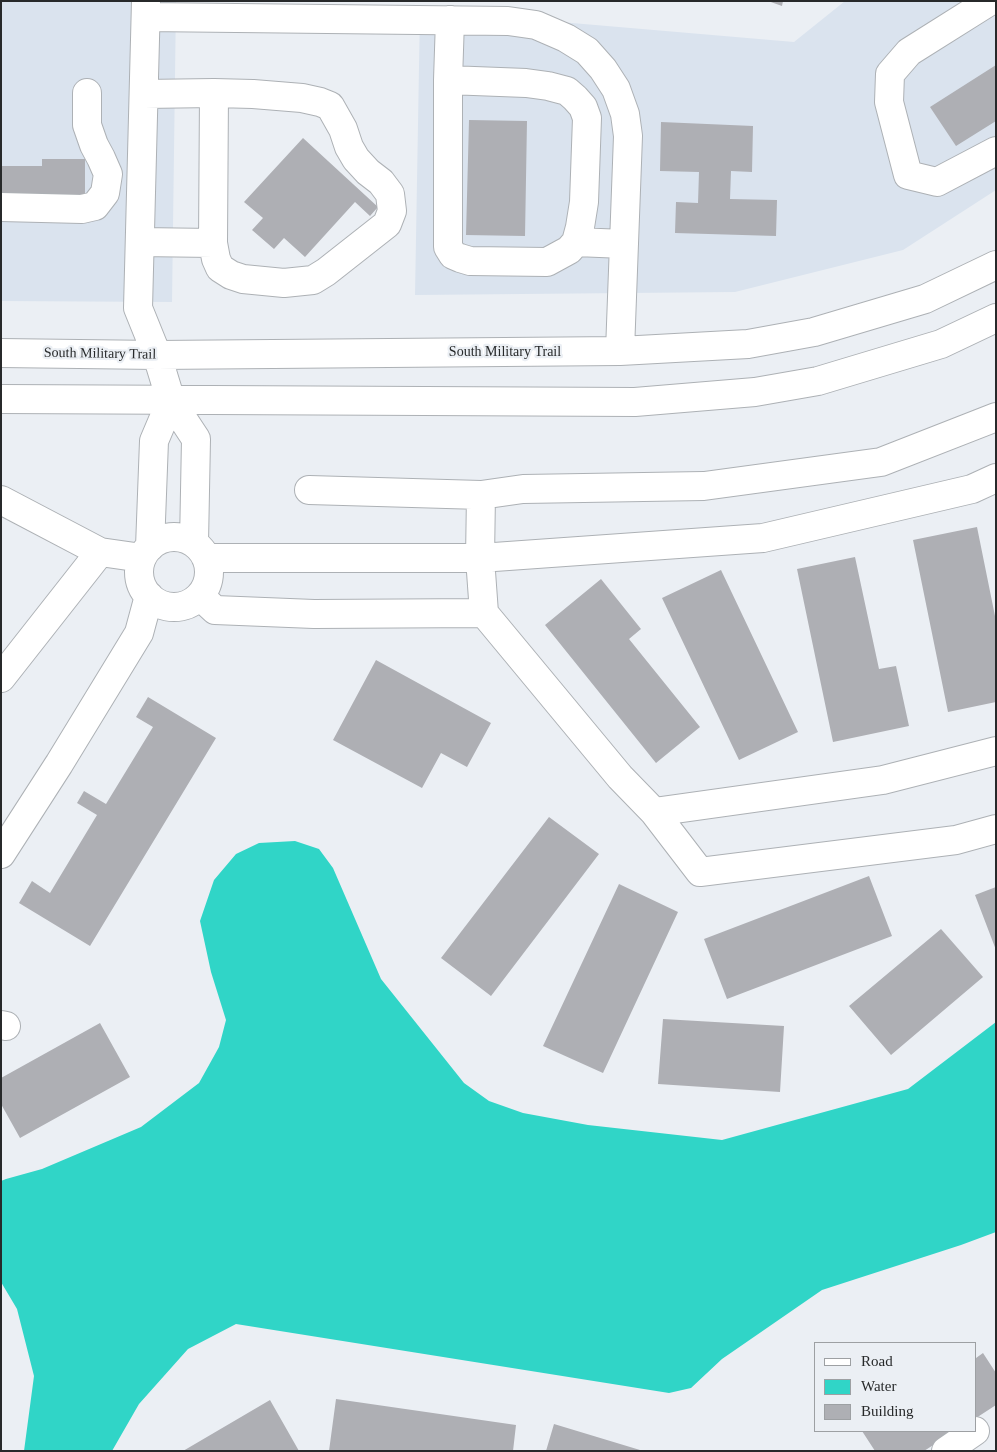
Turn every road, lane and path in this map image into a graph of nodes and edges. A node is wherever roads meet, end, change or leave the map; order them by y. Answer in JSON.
{"nodes":[{"id":1,"x":990,"y":1,"type":"edge"},
{"id":2,"x":146,"y":9,"type":"edge"},
{"id":3,"x":450,"y":20,"type":"junction"},
{"id":4,"x":448,"y":80,"type":"junction"},
{"id":5,"x":87,"y":93,"type":"dead end"},
{"id":6,"x":214,"y":93,"type":"junction"},
{"id":7,"x":144,"y":94,"type":"junction"},
{"id":8,"x":996,"y":151,"type":"edge"},
{"id":9,"x":1,"y":207,"type":"edge"},
{"id":10,"x":140,"y":242,"type":"junction"},
{"id":11,"x":576,"y":242,"type":"junction"},
{"id":12,"x":212,"y":243,"type":"junction"},
{"id":13,"x":624,"y":244,"type":"junction"},
{"id":14,"x":996,"y":266,"type":"edge"},
{"id":15,"x":996,"y":318,"type":"edge"},
{"id":16,"x":620,"y":351,"type":"junction"},
{"id":17,"x":1,"y":353,"type":"edge"},
{"id":18,"x":157,"y":355,"type":"junction"},
{"id":19,"x":1,"y":400,"type":"edge"},
{"id":20,"x":171,"y":400,"type":"junction"},
{"id":21,"x":996,"y":417,"type":"edge"},
{"id":22,"x":996,"y":478,"type":"edge"},
{"id":23,"x":309,"y":490,"type":"dead end"},
{"id":24,"x":481,"y":495,"type":"junction"},
{"id":25,"x":1,"y":500,"type":"edge"},
{"id":26,"x":151,"y":517,"type":"junction"},
{"id":27,"x":198,"y":540,"type":"junction"},
{"id":28,"x":100,"y":552,"type":"junction"},
{"id":29,"x":146,"y":552,"type":"junction"},
{"id":30,"x":480,"y":558,"type":"junction"},
{"id":31,"x":149,"y":596,"type":"junction"},
{"id":32,"x":200,"y":596,"type":"junction"},
{"id":33,"x":484,"y":613,"type":"junction"},
{"id":34,"x":1,"y":678,"type":"edge"},
{"id":35,"x":996,"y":751,"type":"edge"},
{"id":36,"x":654,"y":812,"type":"junction"},
{"id":37,"x":996,"y":829,"type":"edge"},
{"id":38,"x":1,"y":854,"type":"edge"},
{"id":39,"x":974,"y":1432,"type":"edge"},
{"id":40,"x":946,"y":1451,"type":"edge"}],
"edges":[{"from":1,"to":8,"type":"street"},
{"from":2,"to":3,"type":"street"},
{"from":2,"to":7,"type":"street"},
{"from":3,"to":4,"type":"street"},
{"from":3,"to":13,"type":"street"},
{"from":4,"to":11,"type":"street"},
{"from":4,"to":11,"type":"street"},
{"from":5,"to":9,"type":"street"},
{"from":6,"to":7,"type":"street"},
{"from":6,"to":12,"type":"street"},
{"from":6,"to":12,"type":"street"},
{"from":7,"to":10,"type":"street"},
{"from":10,"to":12,"type":"street"},
{"from":10,"to":18,"type":"street"},
{"from":11,"to":13,"type":"street"},
{"from":13,"to":16,"type":"street"},
{"from":14,"to":16,"type":"street","name":"South Military Trail"},
{"from":15,"to":20,"type":"street"},
{"from":16,"to":18,"type":"street","name":"South Military Trail"},
{"from":17,"to":18,"type":"street","name":"South Military Trail"},
{"from":18,"to":20,"type":"street"},
{"from":19,"to":20,"type":"street"},
{"from":20,"to":26,"type":"street"},
{"from":20,"to":27,"type":"street"},
{"from":21,"to":24,"type":"street"},
{"from":22,"to":30,"type":"street"},
{"from":23,"to":24,"type":"street"},
{"from":24,"to":30,"type":"street"},
{"from":25,"to":28,"type":"street"},
{"from":26,"to":27,"type":"street"},
{"from":26,"to":29,"type":"street"},
{"from":27,"to":29,"type":"street"},
{"from":27,"to":30,"type":"street"},
{"from":27,"to":32,"type":"street"},
{"from":28,"to":29,"type":"street"},
{"from":28,"to":34,"type":"street"},
{"from":29,"to":31,"type":"street"},
{"from":30,"to":33,"type":"street"},
{"from":31,"to":32,"type":"street"},
{"from":31,"to":38,"type":"street"},
{"from":32,"to":33,"type":"street"},
{"from":33,"to":36,"type":"street"},
{"from":35,"to":36,"type":"street"},
{"from":36,"to":37,"type":"street"},
{"from":39,"to":40,"type":"street"}]}
